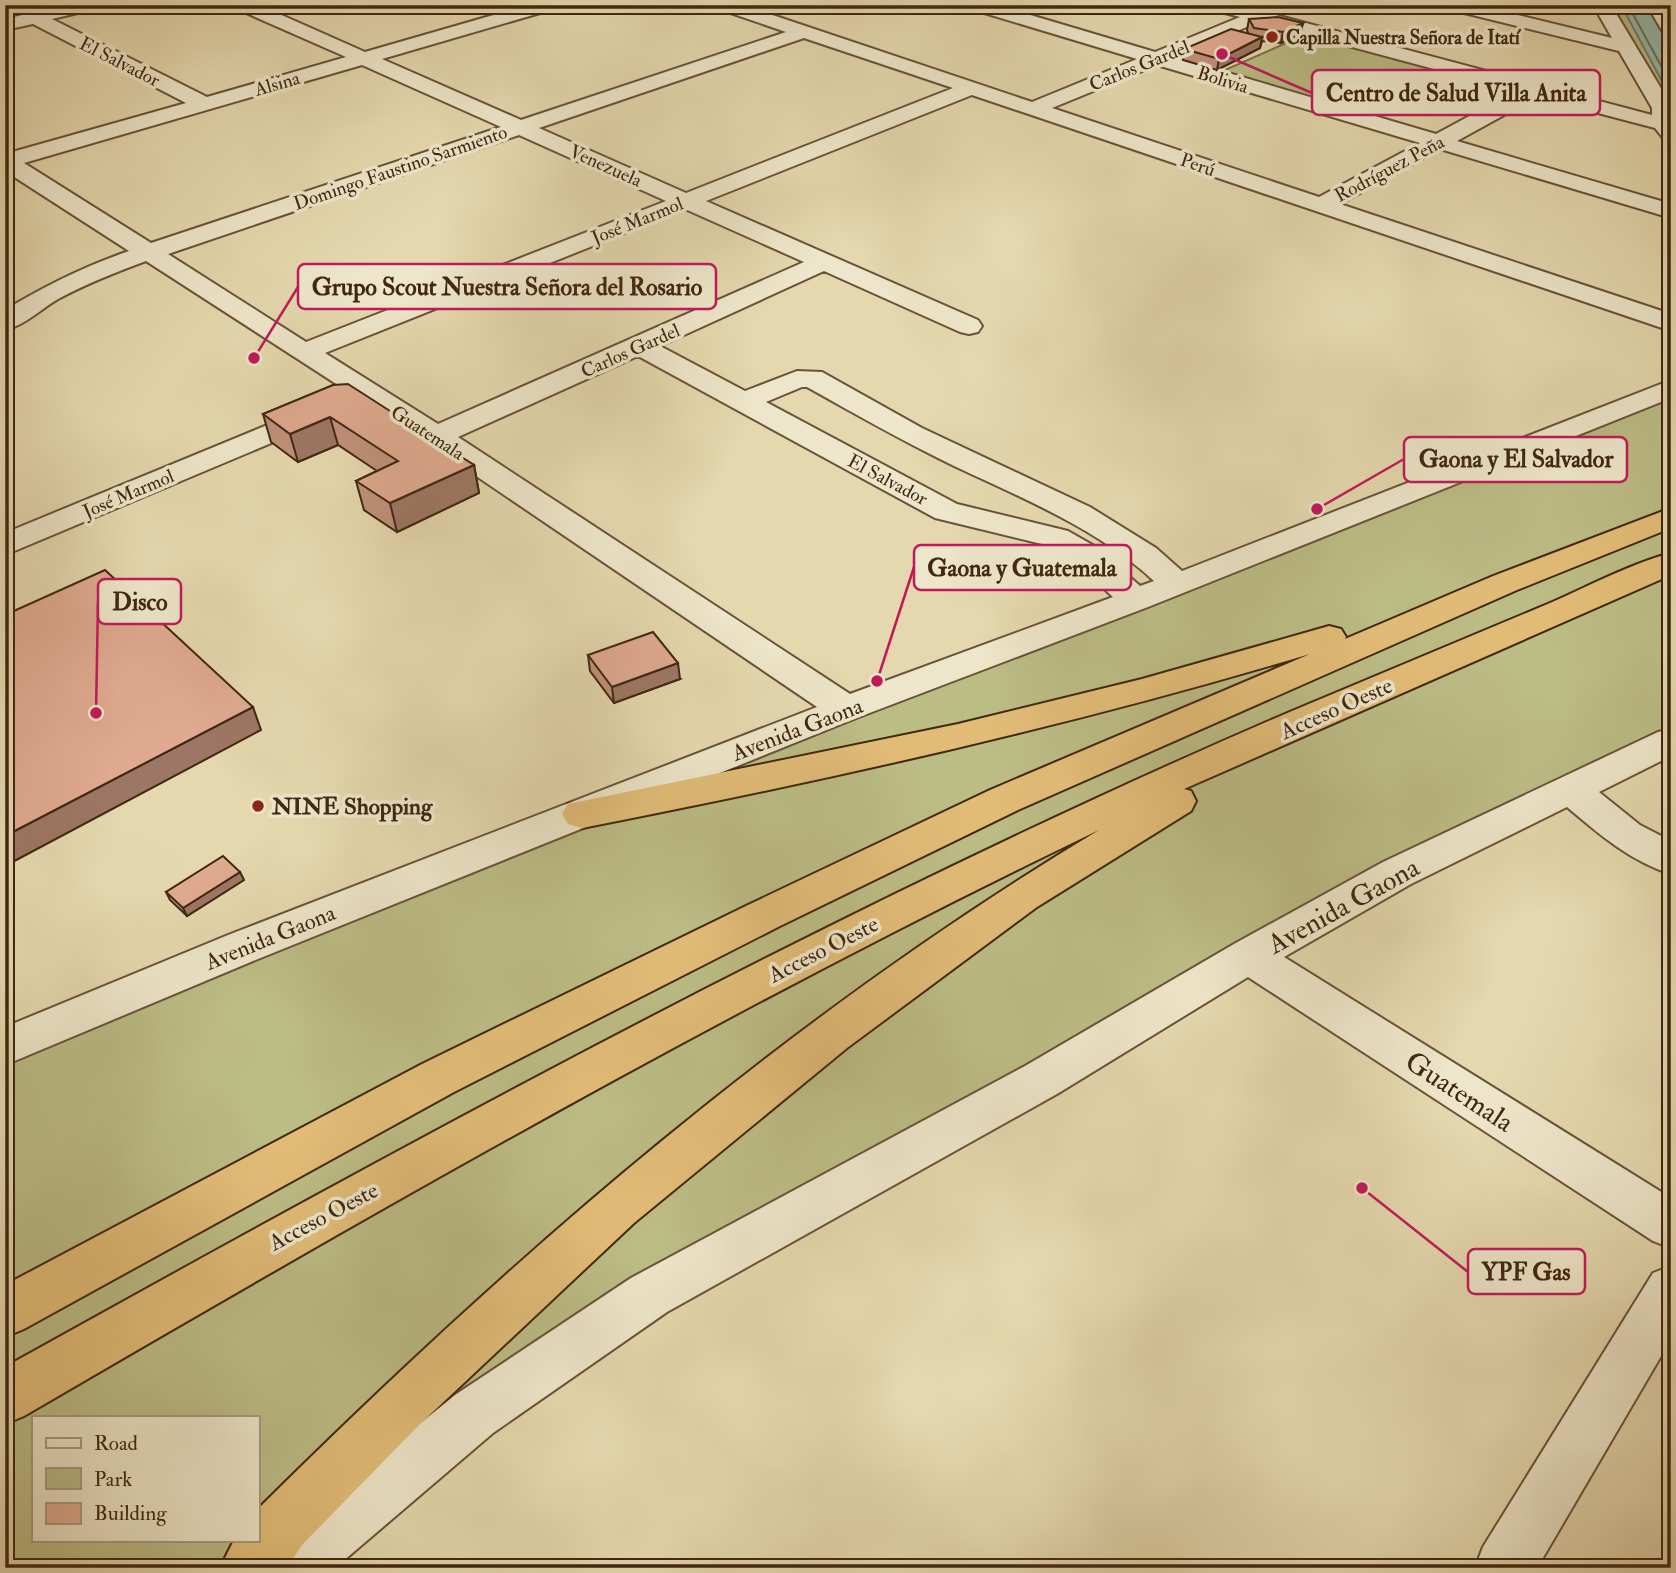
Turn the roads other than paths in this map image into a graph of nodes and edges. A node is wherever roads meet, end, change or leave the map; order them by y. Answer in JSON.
{"nodes":[{"id":1,"x":89,"y":5,"type":"edge"},
{"id":2,"x":243,"y":5,"type":"edge"},
{"id":3,"x":548,"y":5,"type":"edge"},
{"id":4,"x":725,"y":5,"type":"edge"},
{"id":5,"x":977,"y":5,"type":"edge"},
{"id":6,"x":1216,"y":5,"type":"edge"},
{"id":7,"x":1285,"y":5,"type":"edge"},
{"id":8,"x":1454,"y":5,"type":"edge"},
{"id":9,"x":1602,"y":5,"type":"edge"},
{"id":10,"x":1656,"y":5,"type":"edge"},
{"id":11,"x":798,"y":9,"type":"dead end"},
{"id":12,"x":1258,"y":17,"type":"junction"},
{"id":13,"x":36,"y":18,"type":"junction"},
{"id":14,"x":766,"y":19,"type":"junction"},
{"id":15,"x":5,"y":25,"type":"edge"},
{"id":16,"x":1671,"y":30,"type":"edge"},
{"id":17,"x":803,"y":32,"type":"junction"},
{"id":18,"x":1629,"y":48,"type":"junction"},
{"id":19,"x":363,"y":58,"type":"junction"},
{"id":20,"x":1155,"y":58,"type":"junction"},
{"id":21,"x":971,"y":88,"type":"junction"},
{"id":22,"x":1532,"y":90,"type":"junction"},
{"id":23,"x":204,"y":104,"type":"junction"},
{"id":24,"x":1032,"y":109,"type":"junction"},
{"id":25,"x":519,"y":127,"type":"junction"},
{"id":26,"x":1666,"y":129,"type":"edge"},
{"id":27,"x":1436,"y":143,"type":"junction"},
{"id":28,"x":5,"y":161,"type":"edge"},
{"id":29,"x":686,"y":201,"type":"junction"},
{"id":30,"x":1320,"y":206,"type":"junction"},
{"id":31,"x":1671,"y":211,"type":"edge"},
{"id":32,"x":148,"y":252,"type":"junction"},
{"id":33,"x":824,"y":262,"type":"junction"},
{"id":34,"x":5,"y":322,"type":"edge"},
{"id":35,"x":1671,"y":323,"type":"edge"},
{"id":36,"x":969,"y":326,"type":"dead end"},
{"id":37,"x":640,"y":346,"type":"junction"},
{"id":38,"x":304,"y":352,"type":"junction"},
{"id":39,"x":1671,"y":388,"type":"edge"},
{"id":40,"x":367,"y":392,"type":"junction"},
{"id":41,"x":745,"y":401,"type":"junction"},
{"id":42,"x":436,"y":436,"type":"junction"},
{"id":43,"x":1671,"y":517,"type":"edge"},
{"id":44,"x":5,"y":545,"type":"edge"},
{"id":45,"x":1671,"y":563,"type":"edge"},
{"id":46,"x":1506,"y":583,"type":"junction"},
{"id":47,"x":1177,"y":584,"type":"junction"},
{"id":48,"x":1136,"y":600,"type":"junction"},
{"id":49,"x":846,"y":709,"type":"junction"},
{"id":50,"x":1311,"y":719,"type":"junction"},
{"id":51,"x":1671,"y":741,"type":"edge"},
{"id":52,"x":1572,"y":790,"type":"junction"},
{"id":53,"x":582,"y":814,"type":"junction"},
{"id":54,"x":1671,"y":859,"type":"edge"},
{"id":55,"x":1249,"y":956,"type":"junction"},
{"id":56,"x":5,"y":1047,"type":"edge"},
{"id":57,"x":1671,"y":1225,"type":"edge"},
{"id":58,"x":1671,"y":1290,"type":"edge"},
{"id":59,"x":5,"y":1312,"type":"edge"},
{"id":60,"x":5,"y":1397,"type":"edge"},
{"id":61,"x":249,"y":1568,"type":"edge"},
{"id":62,"x":289,"y":1568,"type":"edge"},
{"id":63,"x":1504,"y":1568,"type":"edge"}],
"edges":[{"from":1,"to":13,"type":"street"},
{"from":2,"to":19,"type":"street","name":"Venezuela"},
{"from":3,"to":19,"type":"street","name":"Alsina"},
{"from":4,"to":14,"type":"street","name":"Perú"},
{"from":5,"to":20,"type":"street","name":"Bolivia"},
{"from":6,"to":12,"type":"street"},
{"from":7,"to":12,"type":"street","name":"Carlos Gardel"},
{"from":8,"to":18,"type":"street"},
{"from":9,"to":18,"type":"street"},
{"from":10,"to":16,"type":"street"},
{"from":11,"to":14,"type":"street"},
{"from":12,"to":20,"type":"street","name":"Carlos Gardel"},
{"from":12,"to":22,"type":"street"},
{"from":13,"to":15,"type":"street"},
{"from":13,"to":23,"type":"street","name":"El Salvador"},
{"from":14,"to":17,"type":"street","name":"Perú"},
{"from":17,"to":21,"type":"street","name":"Perú"},
{"from":17,"to":25,"type":"street","name":"Domingo Faustino Sarmiento"},
{"from":18,"to":26,"type":"street"},
{"from":19,"to":23,"type":"street","name":"Alsina"},
{"from":19,"to":25,"type":"street","name":"Venezuela"},
{"from":20,"to":24,"type":"street","name":"Carlos Gardel"},
{"from":20,"to":27,"type":"street","name":"Bolivia"},
{"from":21,"to":24,"type":"street","name":"Perú"},
{"from":21,"to":29,"type":"street","name":"José Marmol"},
{"from":22,"to":26,"type":"street"},
{"from":22,"to":27,"type":"street","name":"Rodríguez Peña"},
{"from":23,"to":28,"type":"street","name":"Alsina"},
{"from":24,"to":30,"type":"street","name":"Perú"},
{"from":25,"to":29,"type":"street","name":"Venezuela"},
{"from":25,"to":32,"type":"street","name":"Domingo Faustino Sarmiento"},
{"from":27,"to":30,"type":"street","name":"Rodríguez Peña"},
{"from":27,"to":31,"type":"street","name":"Bolivia"},
{"from":28,"to":32,"type":"street","name":"Guatemala"},
{"from":29,"to":33,"type":"street","name":"Venezuela"},
{"from":29,"to":38,"type":"street","name":"José Marmol"},
{"from":30,"to":35,"type":"street","name":"Perú"},
{"from":32,"to":34,"type":"street","name":"Domingo Faustino Sarmiento"},
{"from":32,"to":38,"type":"street","name":"Guatemala"},
{"from":33,"to":36,"type":"street","name":"Venezuela"},
{"from":33,"to":37,"type":"street","name":"Carlos Gardel"},
{"from":37,"to":41,"type":"street","name":"El Salvador"},
{"from":37,"to":42,"type":"street","name":"Carlos Gardel"},
{"from":38,"to":40,"type":"street","name":"Guatemala"},
{"from":39,"to":47,"type":"street","name":"Avenida Gaona"},
{"from":40,"to":42,"type":"street","name":"Guatemala"},
{"from":40,"to":44,"type":"street","name":"José Marmol"},
{"from":41,"to":47,"type":"street"},
{"from":41,"to":48,"type":"street","name":"El Salvador"},
{"from":42,"to":49,"type":"street","name":"Guatemala"},
{"from":43,"to":46,"type":"highway","name":"Acceso Oeste"},
{"from":45,"to":50,"type":"highway","name":"Acceso Oeste"},
{"from":46,"to":53,"type":"highway"},
{"from":46,"to":59,"type":"highway","name":"Acceso Oeste"},
{"from":47,"to":48,"type":"street","name":"Avenida Gaona"},
{"from":48,"to":49,"type":"street","name":"Avenida Gaona"},
{"from":49,"to":53,"type":"street","name":"Avenida Gaona"},
{"from":50,"to":60,"type":"highway","name":"Acceso Oeste"},
{"from":50,"to":61,"type":"highway"},
{"from":51,"to":52,"type":"street","name":"Avenida Gaona"},
{"from":52,"to":54,"type":"street"},
{"from":52,"to":55,"type":"street","name":"Avenida Gaona"},
{"from":53,"to":56,"type":"street","name":"Avenida Gaona"},
{"from":55,"to":57,"type":"street","name":"Guatemala"},
{"from":55,"to":62,"type":"street","name":"Avenida Gaona"},
{"from":58,"to":63,"type":"street"}]}
